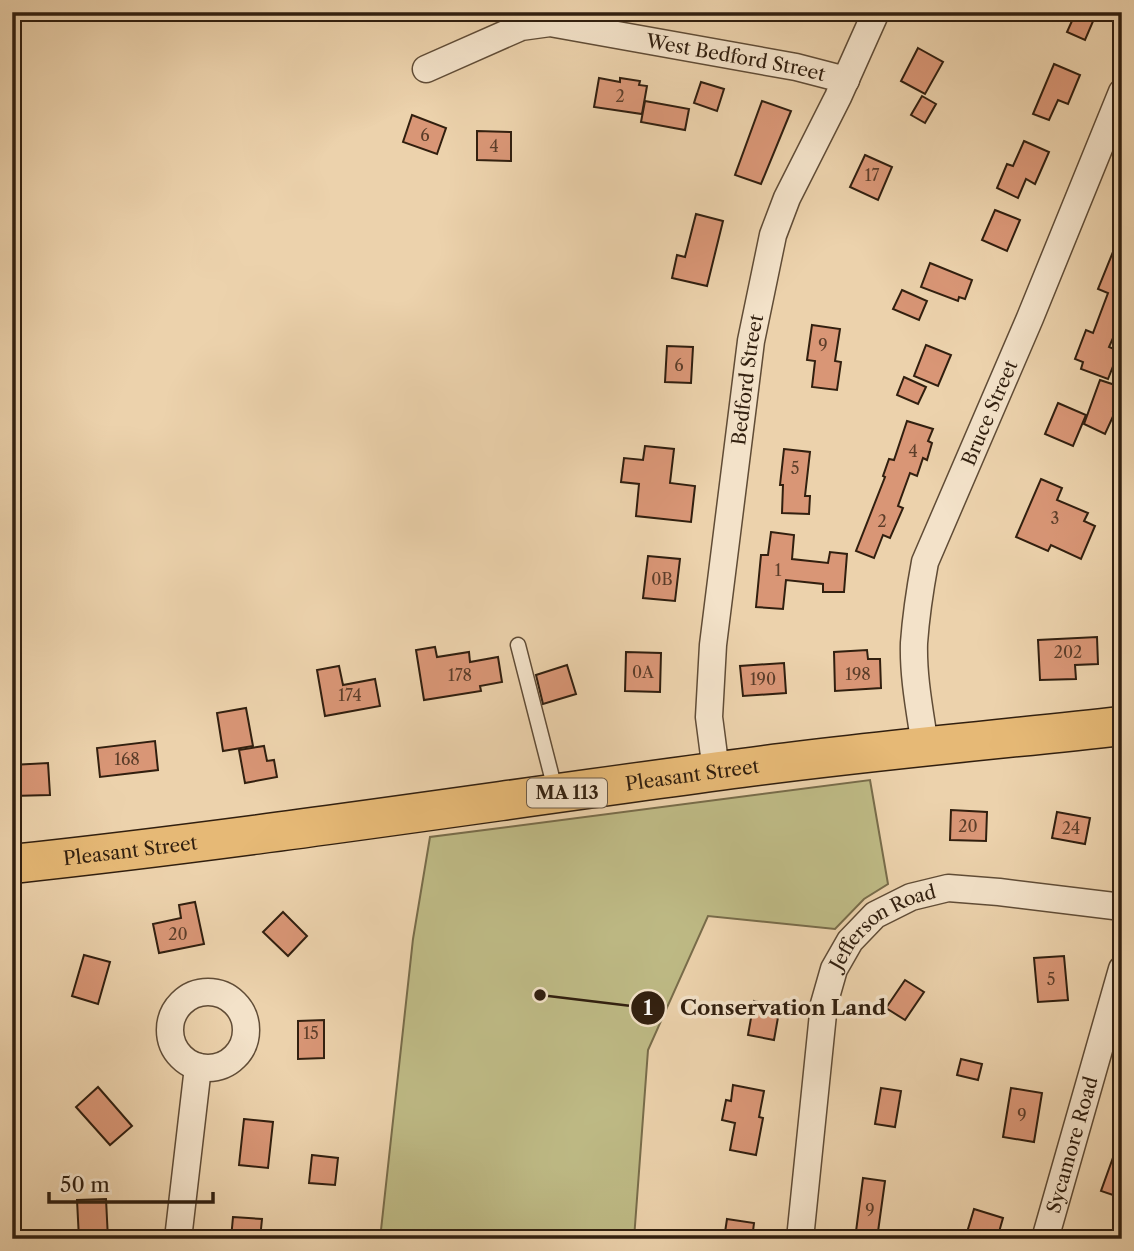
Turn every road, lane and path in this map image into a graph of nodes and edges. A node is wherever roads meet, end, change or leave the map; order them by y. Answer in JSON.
{"nodes":[{"id":1,"x":876,"y":12,"type":"edge"},
{"id":2,"x":426,"y":69,"type":"dead end"},
{"id":3,"x":846,"y":80,"type":"junction"},
{"id":4,"x":1122,"y":92,"type":"edge"},
{"id":5,"x":519,"y":645,"type":"dead end"},
{"id":6,"x":1122,"y":726,"type":"edge"},
{"id":7,"x":925,"y":746,"type":"junction"},
{"id":8,"x":716,"y":772,"type":"junction"},
{"id":9,"x":556,"y":794,"type":"junction"},
{"id":10,"x":12,"y":864,"type":"edge"},
{"id":11,"x":1122,"y":907,"type":"edge"},
{"id":12,"x":1122,"y":969,"type":"edge"},
{"id":13,"x":198,"y":1067,"type":"dead end"},
{"id":14,"x":178,"y":1239,"type":"edge"},
{"id":15,"x":800,"y":1239,"type":"edge"},
{"id":16,"x":1045,"y":1239,"type":"edge"}],
"edges":[{"from":1,"to":3,"type":"street","name":"Bedford Street"},
{"from":2,"to":3,"type":"street","name":"West Bedford Street"},
{"from":3,"to":8,"type":"street","name":"Bedford Street"},
{"from":4,"to":7,"type":"street","name":"Bruce Street"},
{"from":5,"to":9,"type":"lane"},
{"from":6,"to":7,"type":"main road","name":"Pleasant Street","number":"MA 113"},
{"from":7,"to":8,"type":"main road","name":"Pleasant Street","number":"MA 113"},
{"from":8,"to":9,"type":"main road","name":"Pleasant Street","number":"MA 113"},
{"from":9,"to":10,"type":"main road","name":"Pleasant Street","number":"MA 113"},
{"from":11,"to":15,"type":"street","name":"Jefferson Road"},
{"from":12,"to":16,"type":"street","name":"Sycamore Road"},
{"from":13,"to":14,"type":"street"}]}
